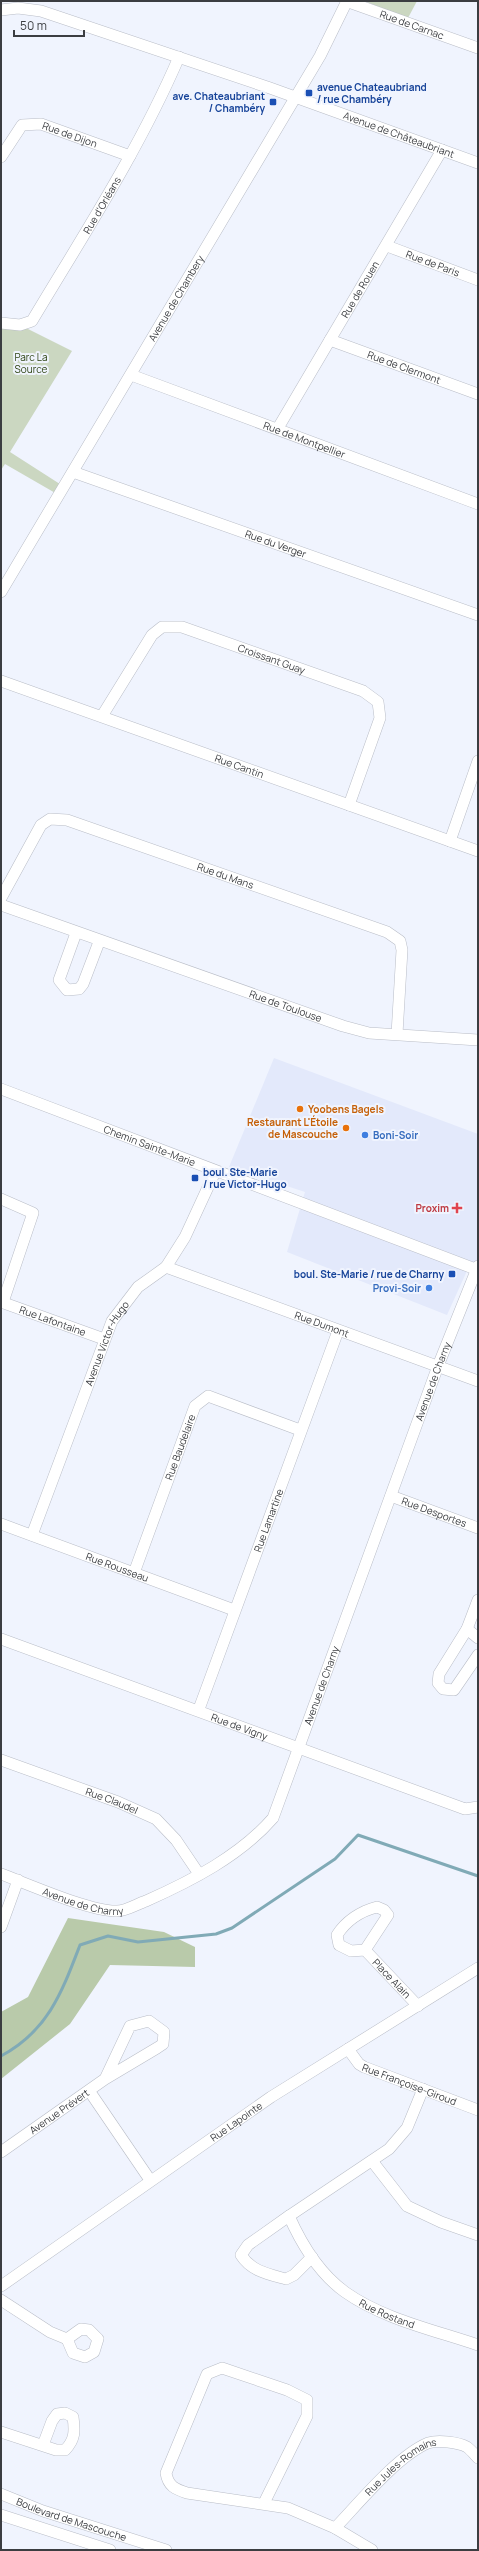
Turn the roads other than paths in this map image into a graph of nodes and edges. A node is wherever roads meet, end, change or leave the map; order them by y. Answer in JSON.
{"nodes":[{"id":1,"x":346,"y":1,"type":"edge"},
{"id":2,"x":1,"y":10,"type":"edge"},
{"id":3,"x":478,"y":48,"type":"edge"},
{"id":4,"x":179,"y":57,"type":"junction"},
{"id":5,"x":295,"y":97,"type":"junction"},
{"id":6,"x":442,"y":150,"type":"junction"},
{"id":7,"x":130,"y":156,"type":"junction"},
{"id":8,"x":1,"y":157,"type":"edge"},
{"id":9,"x":478,"y":163,"type":"edge"},
{"id":10,"x":387,"y":246,"type":"junction"},
{"id":11,"x":478,"y":280,"type":"edge"},
{"id":12,"x":1,"y":323,"type":"edge"},
{"id":13,"x":330,"y":340,"type":"junction"},
{"id":14,"x":131,"y":375,"type":"junction"},
{"id":15,"x":478,"y":394,"type":"edge"},
{"id":16,"x":278,"y":428,"type":"junction"},
{"id":17,"x":73,"y":472,"type":"junction"},
{"id":18,"x":478,"y":504,"type":"edge"},
{"id":19,"x":1,"y":592,"type":"edge"},
{"id":20,"x":478,"y":615,"type":"edge"},
{"id":21,"x":1,"y":681,"type":"edge"},
{"id":22,"x":102,"y":716,"type":"junction"},
{"id":23,"x":478,"y":762,"type":"edge"},
{"id":24,"x":349,"y":805,"type":"junction"},
{"id":25,"x":450,"y":840,"type":"junction"},
{"id":26,"x":478,"y":851,"type":"edge"},
{"id":27,"x":1,"y":898,"type":"edge"},
{"id":28,"x":1,"y":905,"type":"edge"},
{"id":29,"x":76,"y":933,"type":"junction"},
{"id":30,"x":99,"y":942,"type":"junction"},
{"id":31,"x":397,"y":1034,"type":"junction"},
{"id":32,"x":478,"y":1040,"type":"edge"},
{"id":33,"x":1,"y":1089,"type":"edge"},
{"id":34,"x":215,"y":1172,"type":"junction"},
{"id":35,"x":1,"y":1199,"type":"edge"},
{"id":36,"x":166,"y":1267,"type":"junction"},
{"id":37,"x":478,"y":1269,"type":"edge"},
{"id":38,"x":2,"y":1302,"type":"edge"},
{"id":39,"x":338,"y":1331,"type":"junction"},
{"id":40,"x":104,"y":1339,"type":"junction"},
{"id":41,"x":438,"y":1366,"type":"junction"},
{"id":42,"x":478,"y":1381,"type":"edge"},
{"id":43,"x":300,"y":1430,"type":"junction"},
{"id":44,"x":391,"y":1496,"type":"junction"},
{"id":45,"x":1,"y":1524,"type":"edge"},
{"id":46,"x":478,"y":1528,"type":"edge"},
{"id":47,"x":32,"y":1535,"type":"junction"},
{"id":48,"x":134,"y":1574,"type":"junction"},
{"id":49,"x":478,"y":1600,"type":"edge"},
{"id":50,"x":234,"y":1610,"type":"junction"},
{"id":51,"x":467,"y":1629,"type":"junction"},
{"id":52,"x":478,"y":1638,"type":"edge"},
{"id":53,"x":1,"y":1639,"type":"edge"},
{"id":54,"x":478,"y":1655,"type":"edge"},
{"id":55,"x":198,"y":1709,"type":"junction"},
{"id":56,"x":299,"y":1748,"type":"junction"},
{"id":57,"x":1,"y":1760,"type":"edge"},
{"id":58,"x":478,"y":1806,"type":"edge"},
{"id":59,"x":1,"y":1874,"type":"edge"},
{"id":60,"x":199,"y":1874,"type":"junction"},
{"id":61,"x":18,"y":1880,"type":"junction"},
{"id":62,"x":1,"y":1927,"type":"edge"},
{"id":63,"x":365,"y":1950,"type":"junction"},
{"id":64,"x":478,"y":1968,"type":"edge"},
{"id":65,"x":418,"y":2006,"type":"junction"},
{"id":66,"x":348,"y":2049,"type":"junction"},
{"id":67,"x":106,"y":2079,"type":"junction"},
{"id":68,"x":423,"y":2089,"type":"junction"},
{"id":69,"x":90,"y":2092,"type":"junction"},
{"id":70,"x":478,"y":2110,"type":"edge"},
{"id":71,"x":1,"y":2152,"type":"edge"},
{"id":72,"x":372,"y":2161,"type":"junction"},
{"id":73,"x":150,"y":2180,"type":"junction"},
{"id":74,"x":289,"y":2216,"type":"junction"},
{"id":75,"x":478,"y":2235,"type":"edge"},
{"id":76,"x":312,"y":2257,"type":"junction"},
{"id":77,"x":1,"y":2286,"type":"edge"},
{"id":78,"x":1,"y":2300,"type":"edge"},
{"id":79,"x":67,"y":2339,"type":"dead end"},
{"id":80,"x":478,"y":2345,"type":"edge"},
{"id":81,"x":1,"y":2432,"type":"edge"},
{"id":82,"x":43,"y":2445,"type":"dead end"},
{"id":83,"x":478,"y":2458,"type":"edge"},
{"id":84,"x":1,"y":2494,"type":"edge"},
{"id":85,"x":264,"y":2503,"type":"junction"},
{"id":86,"x":1,"y":2515,"type":"edge"},
{"id":87,"x":95,"y":2527,"type":"junction"},
{"id":88,"x":335,"y":2528,"type":"junction"},
{"id":89,"x":88,"y":2547,"type":"edge"},
{"id":90,"x":110,"y":2550,"type":"edge"},
{"id":91,"x":166,"y":2550,"type":"edge"},
{"id":92,"x":372,"y":2550,"type":"edge"}],
"edges":[{"from":1,"to":3,"type":"street","name":"Rue de Carnac"},
{"from":1,"to":5,"type":"street","name":"Avenue de Chambery"},
{"from":2,"to":4,"type":"street","name":"Avenue de Châteaubriant"},
{"from":4,"to":5,"type":"street","name":"Avenue de Châteaubriant"},
{"from":4,"to":7,"type":"street","name":"Rue d'Orléans"},
{"from":5,"to":6,"type":"street","name":"Avenue de Châteaubriant"},
{"from":5,"to":14,"type":"street","name":"Avenue de Chambery"},
{"from":6,"to":9,"type":"street","name":"Avenue de Châteaubriant"},
{"from":6,"to":10,"type":"street","name":"Rue de Rouen"},
{"from":7,"to":8,"type":"street","name":"Rue de Dijon"},
{"from":7,"to":12,"type":"street","name":"Rue d'Orléans"},
{"from":10,"to":11,"type":"street","name":"Rue de Paris"},
{"from":10,"to":13,"type":"street","name":"Rue de Rouen"},
{"from":13,"to":15,"type":"street","name":"Rue de Clermont"},
{"from":13,"to":16,"type":"street","name":"Rue de Rouen"},
{"from":14,"to":16,"type":"street","name":"Rue de Montpellier"},
{"from":14,"to":17,"type":"street","name":"Avenue de Chambery"},
{"from":16,"to":18,"type":"street","name":"Rue de Montpellier"},
{"from":17,"to":19,"type":"street","name":"Avenue de Chambery"},
{"from":17,"to":20,"type":"street","name":"Rue du Verger"},
{"from":21,"to":22,"type":"street","name":"Rue Cantin"},
{"from":22,"to":24,"type":"street","name":"Rue Cantin"},
{"from":22,"to":24,"type":"street","name":"Croissant Guay"},
{"from":23,"to":25,"type":"street"},
{"from":24,"to":25,"type":"street","name":"Rue Cantin"},
{"from":25,"to":26,"type":"street","name":"Rue Cantin"},
{"from":27,"to":31,"type":"street","name":"Rue du Mans"},
{"from":28,"to":29,"type":"street","name":"Rue de Toulouse"},
{"from":29,"to":30,"type":"street","name":"Rue de Toulouse"},
{"from":29,"to":30,"type":"street"},
{"from":30,"to":31,"type":"street","name":"Rue de Toulouse"},
{"from":31,"to":32,"type":"street","name":"Rue de Toulouse"},
{"from":33,"to":34,"type":"street","name":"Chemin Sainte-Marie"},
{"from":34,"to":36,"type":"street","name":"Avenue Victor-Hugo"},
{"from":34,"to":37,"type":"street","name":"Chemin Sainte-Marie"},
{"from":35,"to":38,"type":"street"},
{"from":36,"to":39,"type":"street","name":"Rue Dumont"},
{"from":36,"to":40,"type":"street","name":"Avenue Victor-Hugo"},
{"from":37,"to":41,"type":"street","name":"Avenue de Charny"},
{"from":38,"to":40,"type":"street","name":"Rue Lafontaine"},
{"from":39,"to":41,"type":"street","name":"Rue Dumont"},
{"from":39,"to":43,"type":"street","name":"Rue Lamartine"},
{"from":40,"to":47,"type":"street","name":"Avenue Victor-Hugo"},
{"from":41,"to":42,"type":"street","name":"Rue Dumont"},
{"from":41,"to":44,"type":"street","name":"Avenue de Charny"},
{"from":43,"to":48,"type":"street","name":"Rue Baudelaire"},
{"from":43,"to":50,"type":"street","name":"Rue Lamartine"},
{"from":44,"to":46,"type":"street","name":"Rue Desportes"},
{"from":44,"to":56,"type":"street","name":"Avenue de Charny"},
{"from":45,"to":47,"type":"street","name":"Rue Rousseau"},
{"from":47,"to":48,"type":"street","name":"Rue Rousseau"},
{"from":48,"to":50,"type":"street","name":"Rue Rousseau"},
{"from":49,"to":51,"type":"street"},
{"from":50,"to":55,"type":"street","name":"Rue Lamartine"},
{"from":51,"to":52,"type":"street"},
{"from":51,"to":54,"type":"street"},
{"from":53,"to":55,"type":"street","name":"Rue de Vigny"},
{"from":55,"to":56,"type":"street","name":"Rue de Vigny"},
{"from":56,"to":58,"type":"street","name":"Rue de Vigny"},
{"from":56,"to":60,"type":"street","name":"Avenue de Charny"},
{"from":57,"to":60,"type":"street","name":"Rue Claudel"},
{"from":59,"to":61,"type":"street","name":"Avenue de Charny"},
{"from":60,"to":61,"type":"street","name":"Avenue de Charny"},
{"from":61,"to":62,"type":"street"},
{"from":63,"to":63,"type":"street","name":"Place Alain"},
{"from":63,"to":65,"type":"street","name":"Place Alain"},
{"from":64,"to":65,"type":"street","name":"Rue Lapointe"},
{"from":65,"to":66,"type":"street","name":"Rue Lapointe"},
{"from":66,"to":68,"type":"street","name":"Rue Françoise-Giroud"},
{"from":66,"to":73,"type":"street","name":"Rue Lapointe"},
{"from":67,"to":67,"type":"street"},
{"from":67,"to":69,"type":"street"},
{"from":68,"to":70,"type":"street","name":"Rue Françoise-Giroud"},
{"from":68,"to":72,"type":"street"},
{"from":69,"to":71,"type":"street","name":"Avenue Prévert"},
{"from":69,"to":73,"type":"street","name":"Avenue Prévert"},
{"from":72,"to":74,"type":"street"},
{"from":72,"to":75,"type":"street"},
{"from":73,"to":77,"type":"street","name":"Rue Lapointe"},
{"from":74,"to":76,"type":"street","name":"Rue Rostand"},
{"from":74,"to":76,"type":"street"},
{"from":76,"to":80,"type":"street","name":"Rue Rostand"},
{"from":78,"to":79,"type":"street"},
{"from":81,"to":82,"type":"street"},
{"from":83,"to":88,"type":"street","name":"Rue Jules-Romains"},
{"from":84,"to":87,"type":"street","name":"Boulevard de Mascouche"},
{"from":85,"to":85,"type":"street"},
{"from":85,"to":88,"type":"street"},
{"from":86,"to":89,"type":"street","name":"Boulevard de Mascouche"},
{"from":87,"to":89,"type":"street"},
{"from":87,"to":91,"type":"street","name":"Boulevard de Mascouche"},
{"from":88,"to":92,"type":"street"},
{"from":89,"to":90,"type":"street","name":"Boulevard de Mascouche"}]}
